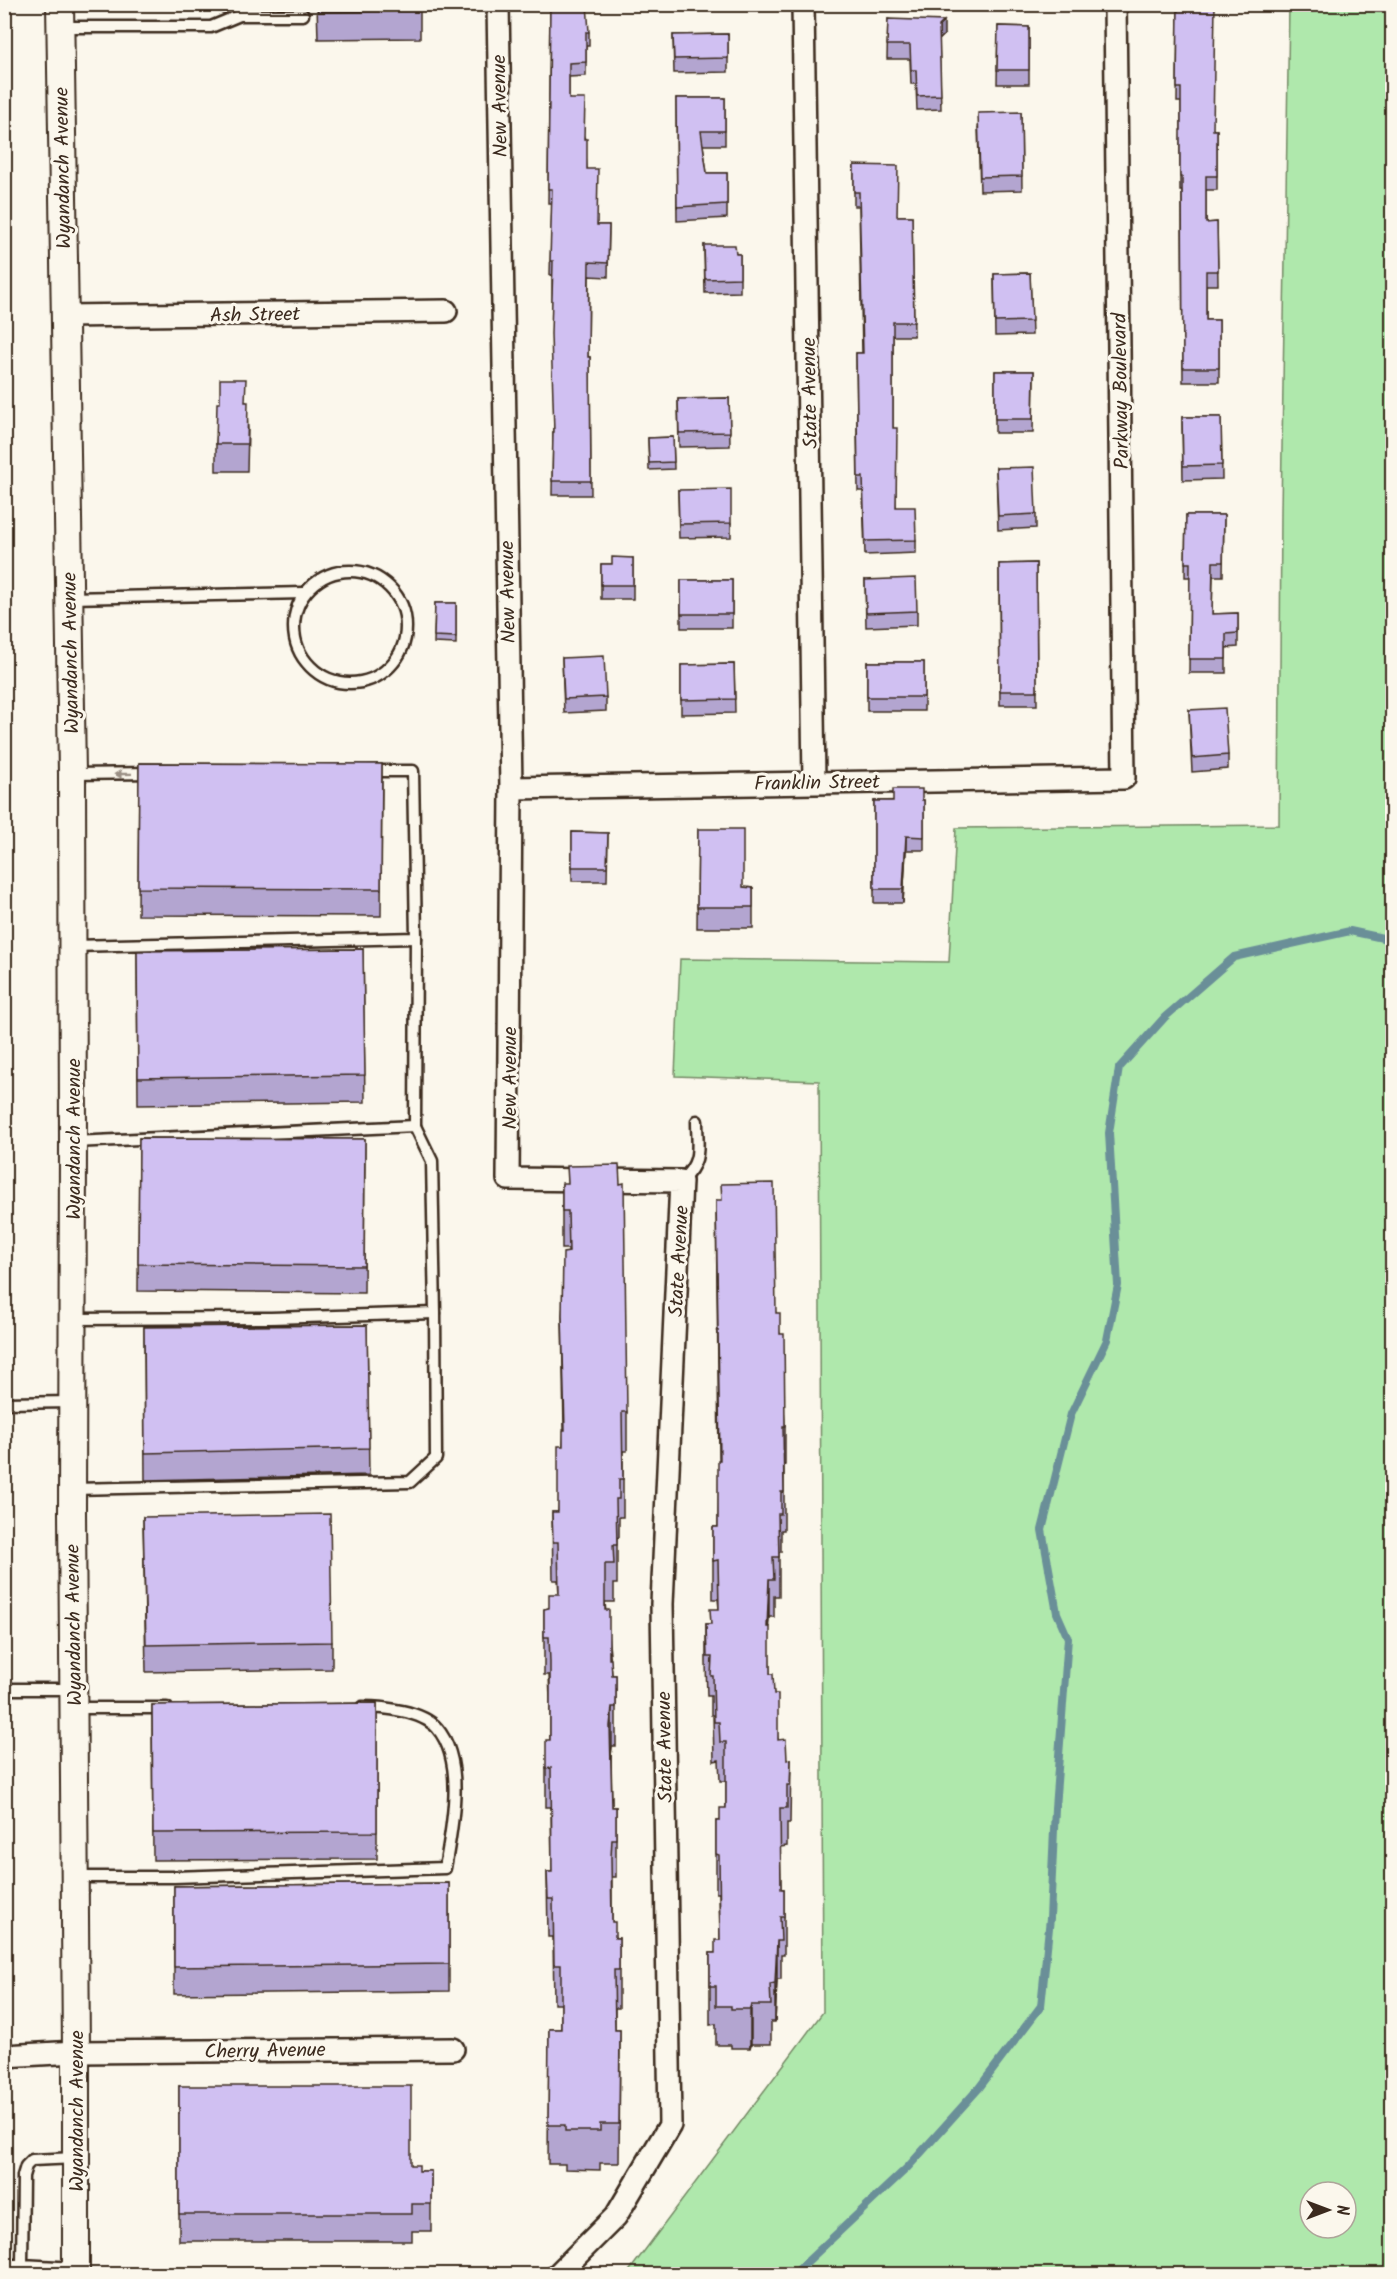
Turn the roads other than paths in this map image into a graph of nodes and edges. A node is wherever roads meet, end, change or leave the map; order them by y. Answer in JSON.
{"nodes":[{"id":1,"x":498,"y":4,"type":"edge"},
{"id":2,"x":803,"y":4,"type":"edge"},
{"id":3,"x":1115,"y":4,"type":"edge"},
{"id":4,"x":303,"y":15,"type":"dead end"},
{"id":5,"x":61,"y":16,"type":"edge"},
{"id":6,"x":446,"y":310,"type":"dead end"},
{"id":7,"x":64,"y":316,"type":"junction"},
{"id":8,"x":304,"y":593,"type":"junction"},
{"id":9,"x":70,"y":598,"type":"junction"},
{"id":10,"x":355,"y":771,"type":"edge"},
{"id":11,"x":169,"y":773,"type":"edge"},
{"id":12,"x":72,"y":774,"type":"junction"},
{"id":13,"x":1124,"y":778,"type":"joint"},
{"id":14,"x":814,"y":782,"type":"junction"},
{"id":15,"x":510,"y":788,"type":"junction"},
{"id":16,"x":416,"y":938,"type":"junction"},
{"id":17,"x":73,"y":946,"type":"junction"},
{"id":18,"x":697,"y":1121,"type":"dead end"},
{"id":19,"x":415,"y":1126,"type":"junction"},
{"id":20,"x":73,"y":1142,"type":"junction"},
{"id":21,"x":681,"y":1181,"type":"junction"},
{"id":22,"x":435,"y":1313,"type":"junction"},
{"id":23,"x":73,"y":1319,"type":"junction"},
{"id":24,"x":73,"y":1402,"type":"junction"},
{"id":25,"x":4,"y":1403,"type":"edge"},
{"id":26,"x":72,"y":1489,"type":"junction"},
{"id":27,"x":4,"y":1689,"type":"edge"},
{"id":28,"x":74,"y":1699,"type":"junction"},
{"id":29,"x":348,"y":1707,"type":"edge"},
{"id":30,"x":177,"y":1708,"type":"edge"},
{"id":31,"x":75,"y":1877,"type":"junction"},
{"id":32,"x":453,"y":2049,"type":"dead end"},
{"id":33,"x":76,"y":2052,"type":"junction"},
{"id":34,"x":4,"y":2056,"type":"edge"},
{"id":35,"x":76,"y":2158,"type":"junction"},
{"id":36,"x":4,"y":2265,"type":"edge"},
{"id":37,"x":22,"y":2265,"type":"junction"},
{"id":38,"x":76,"y":2271,"type":"edge"},
{"id":39,"x":558,"y":2274,"type":"edge"}],
"edges":[{"from":1,"to":15,"type":"street","name":"New Avenue"},
{"from":2,"to":14,"type":"street","name":"State Avenue"},
{"from":3,"to":13,"type":"street","name":"Parkway Boulevard"},
{"from":4,"to":5,"type":"lane"},
{"from":5,"to":7,"type":"street","name":"Wyandanch Avenue"},
{"from":6,"to":7,"type":"street","name":"Ash Street"},
{"from":7,"to":9,"type":"street","name":"Wyandanch Avenue"},
{"from":8,"to":8,"type":"lane"},
{"from":8,"to":9,"type":"lane"},
{"from":9,"to":12,"type":"street","name":"Wyandanch Avenue"},
{"from":10,"to":16,"type":"lane"},
{"from":11,"to":12,"type":"lane","one_way":true},
{"from":12,"to":17,"type":"street","name":"Wyandanch Avenue"},
{"from":13,"to":14,"type":"street","name":"Franklin Street"},
{"from":14,"to":15,"type":"street","name":"Franklin Street"},
{"from":15,"to":21,"type":"street","name":"New Avenue"},
{"from":16,"to":17,"type":"lane"},
{"from":16,"to":19,"type":"lane"},
{"from":17,"to":20,"type":"street","name":"Wyandanch Avenue"},
{"from":18,"to":21,"type":"lane"},
{"from":19,"to":20,"type":"lane"},
{"from":19,"to":22,"type":"lane"},
{"from":20,"to":23,"type":"street","name":"Wyandanch Avenue"},
{"from":21,"to":39,"type":"street","name":"State Avenue"},
{"from":22,"to":23,"type":"lane"},
{"from":22,"to":26,"type":"lane"},
{"from":23,"to":24,"type":"street","name":"Wyandanch Avenue"},
{"from":24,"to":25,"type":"lane"},
{"from":24,"to":26,"type":"street","name":"Wyandanch Avenue"},
{"from":26,"to":28,"type":"street","name":"Wyandanch Avenue"},
{"from":27,"to":28,"type":"lane"},
{"from":28,"to":30,"type":"lane"},
{"from":28,"to":31,"type":"street","name":"Wyandanch Avenue"},
{"from":29,"to":31,"type":"lane"},
{"from":31,"to":33,"type":"street","name":"Wyandanch Avenue"},
{"from":32,"to":33,"type":"street","name":"Cherry Avenue"},
{"from":33,"to":34,"type":"street","name":"Cherry Avenue"},
{"from":33,"to":35,"type":"street","name":"Wyandanch Avenue"},
{"from":35,"to":37,"type":"lane"},
{"from":35,"to":38,"type":"street","name":"Wyandanch Avenue"},
{"from":36,"to":37,"type":"lane"},
{"from":37,"to":38,"type":"lane"}]}
